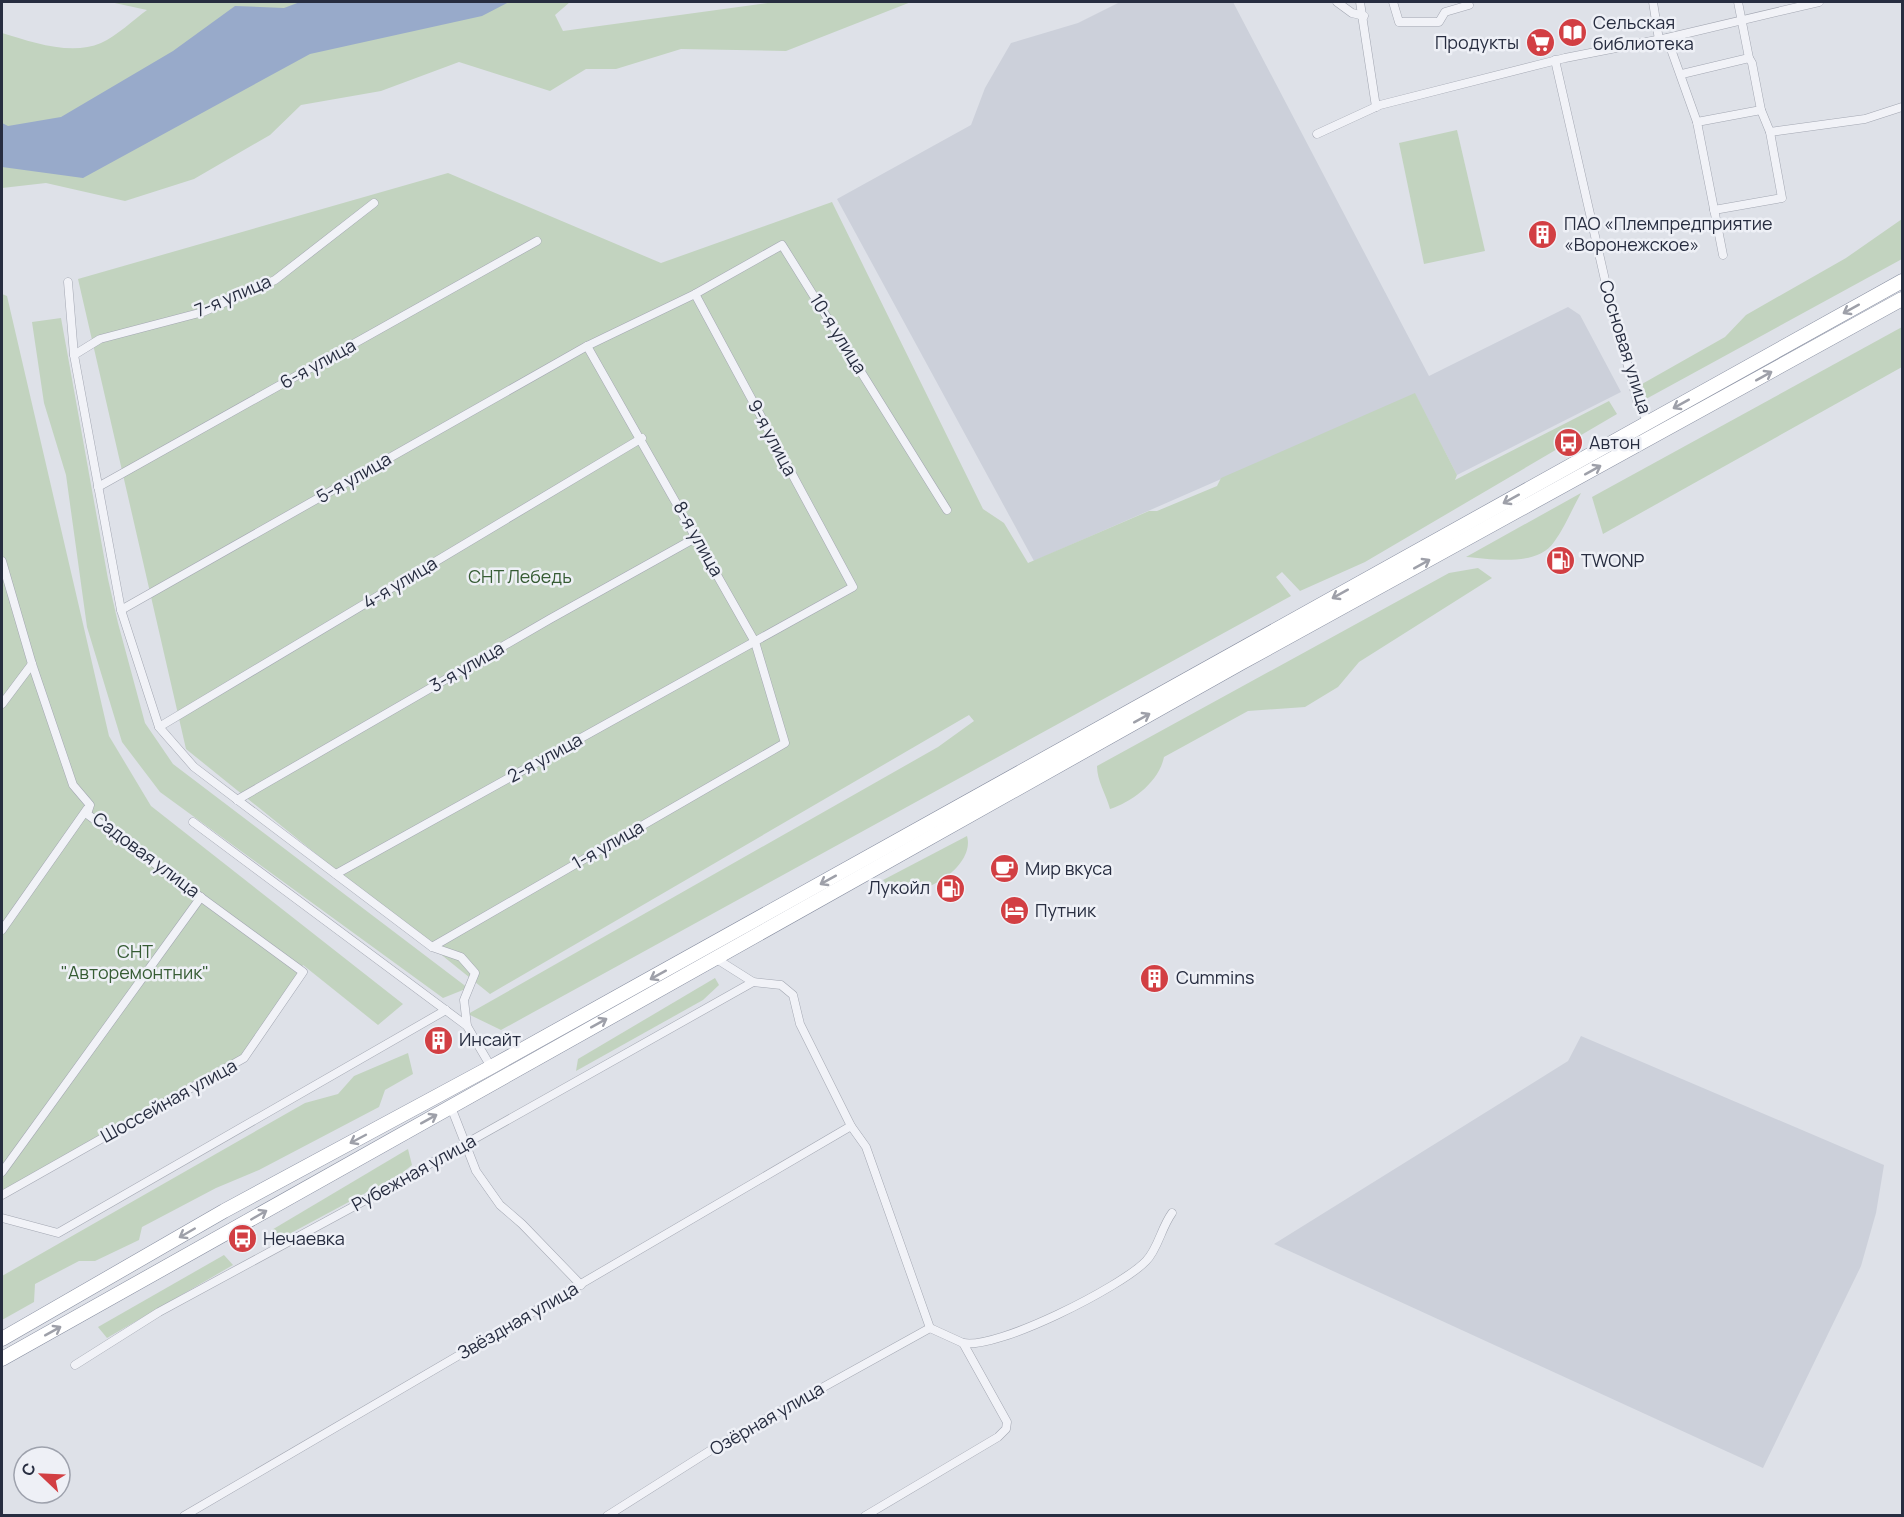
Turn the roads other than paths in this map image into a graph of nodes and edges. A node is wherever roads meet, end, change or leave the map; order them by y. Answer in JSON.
{"nodes":[{"id":1,"x":1337,"y":2,"type":"edge"},
{"id":2,"x":1360,"y":2,"type":"edge"},
{"id":3,"x":1392,"y":2,"type":"edge"},
{"id":4,"x":1653,"y":2,"type":"edge"},
{"id":5,"x":1738,"y":2,"type":"edge"},
{"id":6,"x":1819,"y":2,"type":"edge"},
{"id":7,"x":1469,"y":5,"type":"dead end"},
{"id":8,"x":1364,"y":16,"type":"junction"},
{"id":9,"x":1742,"y":20,"type":"junction"},
{"id":10,"x":1663,"y":39,"type":"junction"},
{"id":11,"x":1749,"y":58,"type":"junction"},
{"id":12,"x":1555,"y":60,"type":"junction"},
{"id":13,"x":1682,"y":74,"type":"junction"},
{"id":14,"x":1376,"y":107,"type":"junction"},
{"id":15,"x":1902,"y":107,"type":"edge"},
{"id":16,"x":1761,"y":110,"type":"junction"},
{"id":17,"x":1697,"y":122,"type":"junction"},
{"id":18,"x":1770,"y":132,"type":"junction"},
{"id":19,"x":1317,"y":134,"type":"dead end"},
{"id":20,"x":374,"y":203,"type":"dead end"},
{"id":21,"x":1714,"y":210,"type":"junction"},
{"id":22,"x":537,"y":241,"type":"dead end"},
{"id":23,"x":1723,"y":255,"type":"dead end"},
{"id":24,"x":1902,"y":280,"type":"edge"},
{"id":25,"x":68,"y":282,"type":"dead end"},
{"id":26,"x":695,"y":294,"type":"junction"},
{"id":27,"x":1902,"y":299,"type":"edge"},
{"id":28,"x":588,"y":346,"type":"junction"},
{"id":29,"x":74,"y":355,"type":"junction"},
{"id":30,"x":1648,"y":422,"type":"junction"},
{"id":31,"x":642,"y":438,"type":"junction"},
{"id":32,"x":98,"y":487,"type":"junction"},
{"id":33,"x":947,"y":510,"type":"dead end"},
{"id":34,"x":697,"y":537,"type":"junction"},
{"id":35,"x":2,"y":561,"type":"edge"},
{"id":36,"x":121,"y":610,"type":"junction"},
{"id":37,"x":755,"y":642,"type":"junction"},
{"id":38,"x":32,"y":664,"type":"junction"},
{"id":39,"x":2,"y":704,"type":"edge"},
{"id":40,"x":1109,"y":723,"type":"junction"},
{"id":41,"x":159,"y":727,"type":"junction"},
{"id":42,"x":785,"y":743,"type":"joint"},
{"id":43,"x":1023,"y":785,"type":"junction"},
{"id":44,"x":237,"y":800,"type":"junction"},
{"id":45,"x":90,"y":805,"type":"junction"},
{"id":46,"x":950,"y":812,"type":"junction"},
{"id":47,"x":193,"y":822,"type":"dead end"},
{"id":48,"x":336,"y":874,"type":"junction"},
{"id":49,"x":863,"y":875,"type":"junction"},
{"id":50,"x":201,"y":897,"type":"junction"},
{"id":51,"x":2,"y":930,"type":"edge"},
{"id":52,"x":432,"y":946,"type":"junction"},
{"id":53,"x":715,"y":958,"type":"junction"},
{"id":54,"x":303,"y":972,"type":"joint"},
{"id":55,"x":753,"y":982,"type":"junction"},
{"id":56,"x":446,"y":1010,"type":"junction"},
{"id":57,"x":467,"y":1026,"type":"junction"},
{"id":58,"x":491,"y":1067,"type":"junction"},
{"id":59,"x":450,"y":1107,"type":"junction"},
{"id":60,"x":851,"y":1126,"type":"junction"},
{"id":61,"x":465,"y":1144,"type":"junction"},
{"id":62,"x":2,"y":1173,"type":"edge"},
{"id":63,"x":2,"y":1195,"type":"edge"},
{"id":64,"x":1172,"y":1213,"type":"dead end"},
{"id":65,"x":2,"y":1218,"type":"edge"},
{"id":66,"x":581,"y":1285,"type":"junction"},
{"id":67,"x":930,"y":1328,"type":"junction"},
{"id":68,"x":2,"y":1339,"type":"edge"},
{"id":69,"x":963,"y":1343,"type":"junction"},
{"id":70,"x":2,"y":1359,"type":"edge"},
{"id":71,"x":75,"y":1365,"type":"dead end"},
{"id":72,"x":618,"y":1513,"type":"edge"},
{"id":73,"x":184,"y":1515,"type":"edge"},
{"id":74,"x":607,"y":1515,"type":"edge"},
{"id":75,"x":865,"y":1515,"type":"edge"}],
"edges":[{"from":1,"to":8,"type":"street"},
{"from":2,"to":8,"type":"street"},
{"from":3,"to":7,"type":"street"},
{"from":4,"to":10,"type":"street"},
{"from":5,"to":9,"type":"street"},
{"from":6,"to":9,"type":"street"},
{"from":8,"to":14,"type":"street"},
{"from":9,"to":10,"type":"street"},
{"from":9,"to":11,"type":"street"},
{"from":10,"to":12,"type":"street"},
{"from":10,"to":13,"type":"street"},
{"from":11,"to":13,"type":"street"},
{"from":11,"to":16,"type":"street"},
{"from":12,"to":14,"type":"street"},
{"from":12,"to":30,"type":"street","name":"Сосновая улица"},
{"from":13,"to":17,"type":"street"},
{"from":14,"to":19,"type":"street"},
{"from":15,"to":18,"type":"street"},
{"from":16,"to":17,"type":"street"},
{"from":16,"to":18,"type":"street"},
{"from":17,"to":21,"type":"street"},
{"from":18,"to":21,"type":"street"},
{"from":20,"to":29,"type":"street","name":"7-я улица"},
{"from":21,"to":23,"type":"street"},
{"from":22,"to":32,"type":"street","name":"6-я улица"},
{"from":24,"to":30,"type":"highway","one_way":true},
{"from":25,"to":29,"type":"street"},
{"from":26,"to":28,"type":"street"},
{"from":26,"to":33,"type":"street","name":"10-я улица"},
{"from":26,"to":37,"type":"street","name":"9-я улица"},
{"from":43,"to":27,"type":"highway","one_way":true},
{"from":28,"to":31,"type":"street","name":"8-я улица"},
{"from":28,"to":36,"type":"street","name":"5-я улица"},
{"from":29,"to":32,"type":"street"},
{"from":30,"to":40,"type":"highway","one_way":true},
{"from":31,"to":34,"type":"street","name":"8-я улица"},
{"from":31,"to":41,"type":"street","name":"4-я улица"},
{"from":32,"to":36,"type":"street"},
{"from":34,"to":37,"type":"street","name":"8-я улица"},
{"from":34,"to":44,"type":"street","name":"3-я улица"},
{"from":35,"to":38,"type":"street","name":"Садовая улица"},
{"from":36,"to":41,"type":"street"},
{"from":37,"to":42,"type":"street","name":"8-я улица"},
{"from":37,"to":48,"type":"street","name":"2-я улица"},
{"from":38,"to":39,"type":"street"},
{"from":38,"to":45,"type":"street","name":"Садовая улица"},
{"from":40,"to":43,"type":"highway"},
{"from":40,"to":46,"type":"highway"},
{"from":41,"to":44,"type":"street"},
{"from":42,"to":52,"type":"street","name":"1-я улица"},
{"from":43,"to":49,"type":"highway"},
{"from":44,"to":48,"type":"street"},
{"from":45,"to":50,"type":"street","name":"Садовая улица"},
{"from":45,"to":51,"type":"street"},
{"from":46,"to":49,"type":"highway"},
{"from":46,"to":58,"type":"highway","one_way":true},
{"from":47,"to":56,"type":"street"},
{"from":48,"to":52,"type":"street"},
{"from":49,"to":53,"type":"highway"},
{"from":50,"to":54,"type":"street","name":"Садовая улица"},
{"from":50,"to":62,"type":"street"},
{"from":52,"to":57,"type":"street"},
{"from":53,"to":55,"type":"street"},
{"from":59,"to":53,"type":"highway","one_way":true},
{"from":54,"to":63,"type":"street","name":"Шоссейная улица"},
{"from":55,"to":60,"type":"street"},
{"from":55,"to":61,"type":"street","name":"Рубежная улица"},
{"from":56,"to":57,"type":"street"},
{"from":56,"to":65,"type":"street"},
{"from":57,"to":58,"type":"street"},
{"from":58,"to":68,"type":"highway","one_way":true},
{"from":59,"to":61,"type":"street"},
{"from":70,"to":59,"type":"highway","one_way":true},
{"from":60,"to":66,"type":"street","name":"Звёздная улица"},
{"from":60,"to":67,"type":"street"},
{"from":61,"to":66,"type":"street"},
{"from":61,"to":71,"type":"street","name":"Рубежная улица"},
{"from":64,"to":69,"type":"street"},
{"from":66,"to":73,"type":"street","name":"Звёздная улица"},
{"from":67,"to":69,"type":"street"},
{"from":67,"to":72,"type":"street","name":"Озёрная улица"},
{"from":69,"to":75,"type":"street"},
{"from":72,"to":74,"type":"street","name":"Озёрная улица"}]}
